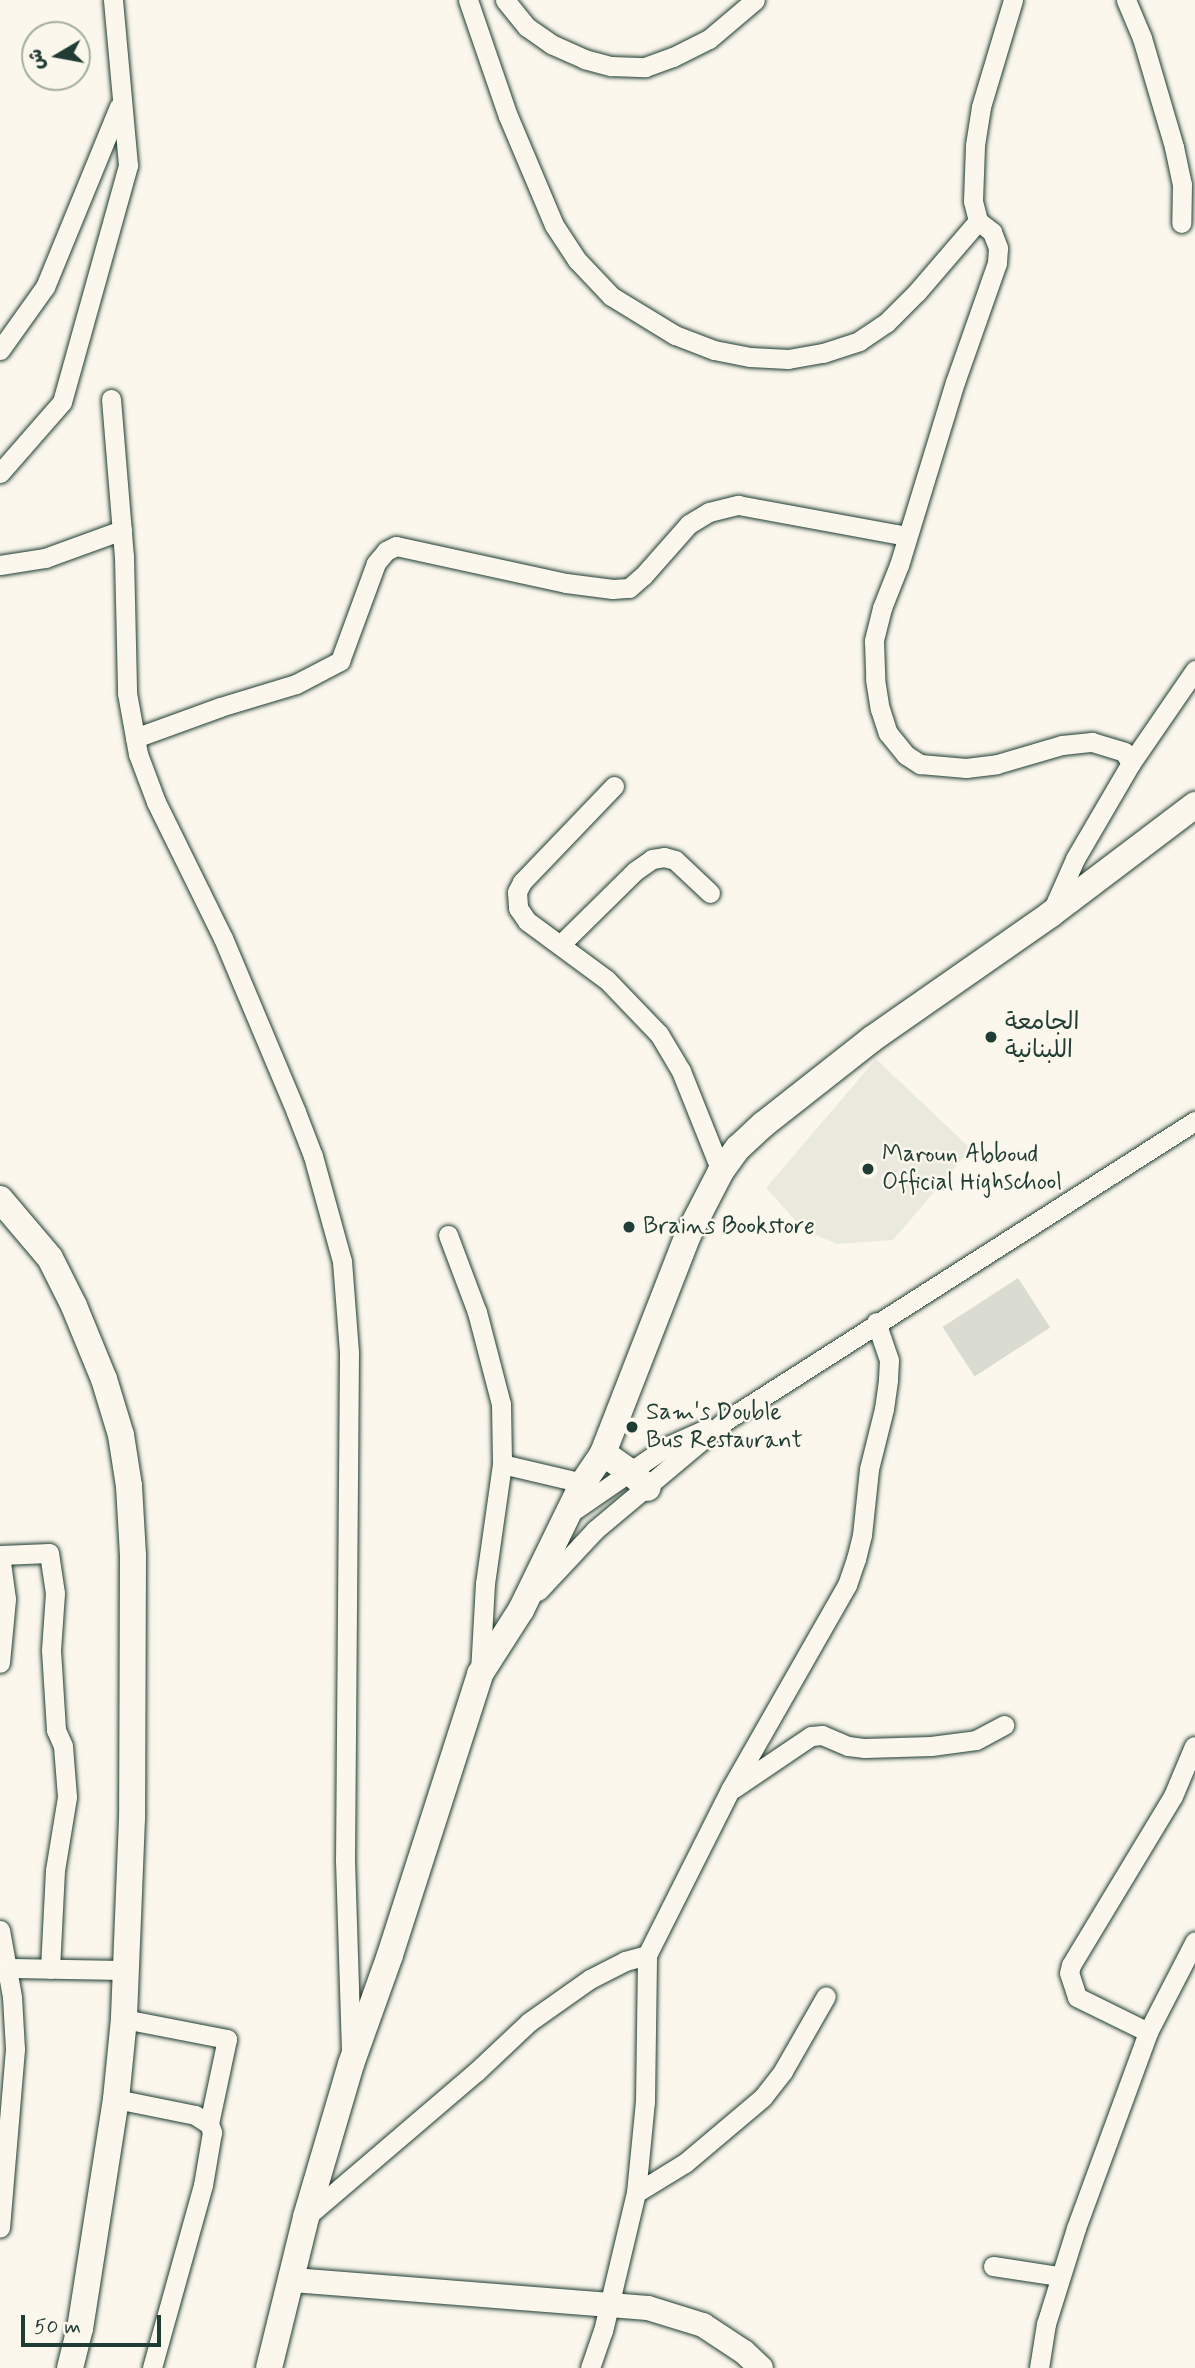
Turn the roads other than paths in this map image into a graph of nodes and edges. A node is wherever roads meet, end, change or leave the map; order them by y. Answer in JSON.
{"nodes":[{"id":1,"x":113,"y":0,"type":"edge"},
{"id":2,"x":468,"y":0,"type":"edge"},
{"id":3,"x":505,"y":0,"type":"edge"},
{"id":4,"x":755,"y":0,"type":"edge"},
{"id":5,"x":1013,"y":0,"type":"edge"},
{"id":6,"x":1126,"y":0,"type":"edge"},
{"id":7,"x":121,"y":101,"type":"junction"},
{"id":8,"x":978,"y":221,"type":"junction"},
{"id":9,"x":1181,"y":223,"type":"dead end"},
{"id":10,"x":0,"y":350,"type":"edge"},
{"id":11,"x":111,"y":399,"type":"dead end"},
{"id":12,"x":0,"y":473,"type":"edge"},
{"id":13,"x":122,"y":530,"type":"junction"},
{"id":14,"x":907,"y":537,"type":"junction"},
{"id":15,"x":0,"y":565,"type":"edge"},
{"id":16,"x":1195,"y":670,"type":"edge"},
{"id":17,"x":135,"y":738,"type":"junction"},
{"id":18,"x":1131,"y":763,"type":"junction"},
{"id":19,"x":614,"y":786,"type":"dead end"},
{"id":20,"x":1195,"y":805,"type":"edge"},
{"id":21,"x":710,"y":893,"type":"dead end"},
{"id":22,"x":1051,"y":914,"type":"junction"},
{"id":23,"x":560,"y":944,"type":"junction"},
{"id":24,"x":1195,"y":1121,"type":"edge"},
{"id":25,"x":721,"y":1171,"type":"junction"},
{"id":26,"x":0,"y":1199,"type":"edge"},
{"id":27,"x":448,"y":1235,"type":"dead end"},
{"id":28,"x":876,"y":1322,"type":"junction"},
{"id":29,"x":603,"y":1453,"type":"junction"},
{"id":30,"x":502,"y":1464,"type":"junction"},
{"id":31,"x":639,"y":1479,"type":"junction"},
{"id":32,"x":583,"y":1483,"type":"junction"},
{"id":33,"x":566,"y":1517,"type":"junction"},
{"id":34,"x":0,"y":1555,"type":"edge"},
{"id":35,"x":521,"y":1609,"type":"junction"},
{"id":36,"x":0,"y":1663,"type":"edge"},
{"id":37,"x":480,"y":1674,"type":"junction"},
{"id":38,"x":1004,"y":1725,"type":"dead end"},
{"id":39,"x":1194,"y":1746,"type":"edge"},
{"id":40,"x":730,"y":1790,"type":"junction"},
{"id":41,"x":0,"y":1930,"type":"edge"},
{"id":42,"x":1195,"y":1941,"type":"edge"},
{"id":43,"x":648,"y":1955,"type":"junction"},
{"id":44,"x":8,"y":1968,"type":"junction"},
{"id":45,"x":50,"y":1969,"type":"junction"},
{"id":46,"x":127,"y":1970,"type":"junction"},
{"id":47,"x":826,"y":1996,"type":"dead end"},
{"id":48,"x":124,"y":2019,"type":"junction"},
{"id":49,"x":1148,"y":2032,"type":"junction"},
{"id":50,"x":351,"y":2064,"type":"junction"},
{"id":51,"x":116,"y":2099,"type":"junction"},
{"id":52,"x":209,"y":2124,"type":"junction"},
{"id":53,"x":636,"y":2193,"type":"junction"},
{"id":54,"x":306,"y":2217,"type":"junction"},
{"id":55,"x":0,"y":2227,"type":"edge"},
{"id":56,"x":993,"y":2266,"type":"dead end"},
{"id":57,"x":1059,"y":2276,"type":"junction"},
{"id":58,"x":293,"y":2280,"type":"junction"},
{"id":59,"x":609,"y":2304,"type":"junction"},
{"id":60,"x":70,"y":2368,"type":"edge"},
{"id":61,"x":152,"y":2368,"type":"edge"},
{"id":62,"x":270,"y":2368,"type":"edge"},
{"id":63,"x":590,"y":2368,"type":"edge"},
{"id":64,"x":761,"y":2368,"type":"edge"},
{"id":65,"x":1039,"y":2368,"type":"edge"}],
"edges":[{"from":1,"to":7,"type":"street"},
{"from":2,"to":8,"type":"street"},
{"from":3,"to":4,"type":"street"},
{"from":5,"to":8,"type":"street"},
{"from":6,"to":9,"type":"street"},
{"from":7,"to":10,"type":"street"},
{"from":7,"to":12,"type":"street"},
{"from":8,"to":14,"type":"street"},
{"from":11,"to":13,"type":"street"},
{"from":13,"to":15,"type":"street"},
{"from":13,"to":17,"type":"street"},
{"from":14,"to":17,"type":"street"},
{"from":14,"to":18,"type":"street"},
{"from":16,"to":18,"type":"street"},
{"from":17,"to":50,"type":"street"},
{"from":18,"to":22,"type":"street"},
{"from":19,"to":23,"type":"street"},
{"from":20,"to":22,"type":"main road"},
{"from":21,"to":23,"type":"street"},
{"from":22,"to":25,"type":"main road"},
{"from":23,"to":25,"type":"street"},
{"from":24,"to":28,"type":"street"},
{"from":25,"to":29,"type":"main road"},
{"from":26,"to":46,"type":"main road"},
{"from":27,"to":30,"type":"street"},
{"from":28,"to":31,"type":"street"},
{"from":28,"to":40,"type":"street"},
{"from":29,"to":31,"type":"main road"},
{"from":29,"to":32,"type":"main road"},
{"from":30,"to":32,"type":"street"},
{"from":30,"to":37,"type":"street"},
{"from":31,"to":33,"type":"street"},
{"from":31,"to":35,"type":"street"},
{"from":32,"to":33,"type":"main road"},
{"from":33,"to":35,"type":"main road"},
{"from":34,"to":36,"type":"street"},
{"from":34,"to":45,"type":"street"},
{"from":35,"to":37,"type":"main road"},
{"from":37,"to":50,"type":"main road"},
{"from":38,"to":40,"type":"street"},
{"from":39,"to":49,"type":"street"},
{"from":40,"to":43,"type":"street"},
{"from":41,"to":44,"type":"street"},
{"from":42,"to":49,"type":"street"},
{"from":43,"to":53,"type":"street"},
{"from":43,"to":54,"type":"street"},
{"from":44,"to":45,"type":"street"},
{"from":44,"to":55,"type":"street"},
{"from":45,"to":46,"type":"street"},
{"from":46,"to":48,"type":"main road"},
{"from":47,"to":53,"type":"street"},
{"from":48,"to":51,"type":"main road"},
{"from":48,"to":52,"type":"street"},
{"from":49,"to":57,"type":"street"},
{"from":50,"to":54,"type":"main road"},
{"from":51,"to":52,"type":"street"},
{"from":51,"to":60,"type":"main road"},
{"from":52,"to":61,"type":"street"},
{"from":53,"to":59,"type":"street"},
{"from":54,"to":58,"type":"main road"},
{"from":56,"to":57,"type":"street"},
{"from":57,"to":65,"type":"street"},
{"from":58,"to":59,"type":"street"},
{"from":58,"to":62,"type":"main road"},
{"from":59,"to":63,"type":"street"},
{"from":59,"to":64,"type":"street"}]}
